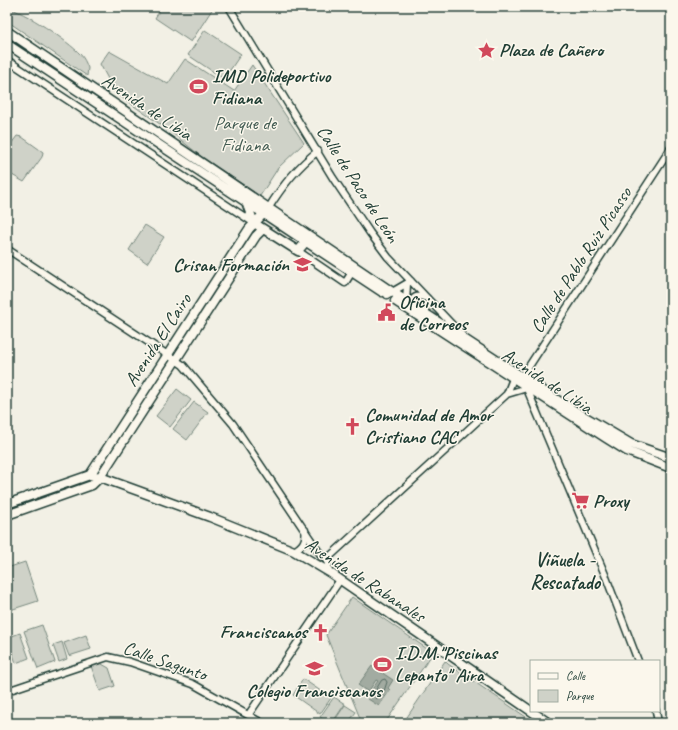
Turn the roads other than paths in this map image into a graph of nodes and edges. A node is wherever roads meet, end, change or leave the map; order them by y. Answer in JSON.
{"nodes":[{"id":1,"x":229,"y":7,"type":"edge"},
{"id":2,"x":7,"y":31,"type":"edge"},
{"id":3,"x":7,"y":44,"type":"edge"},
{"id":4,"x":7,"y":60,"type":"edge"},
{"id":5,"x":671,"y":148,"type":"edge"},
{"id":6,"x":318,"y":151,"type":"junction"},
{"id":7,"x":246,"y":202,"type":"junction"},
{"id":8,"x":266,"y":211,"type":"junction"},
{"id":9,"x":254,"y":223,"type":"junction"},
{"id":10,"x":263,"y":229,"type":"junction"},
{"id":11,"x":308,"y":239,"type":"junction"},
{"id":12,"x":7,"y":249,"type":"edge"},
{"id":13,"x":298,"y":252,"type":"junction"},
{"id":14,"x":352,"y":272,"type":"junction"},
{"id":15,"x":409,"y":282,"type":"junction"},
{"id":16,"x":389,"y":294,"type":"junction"},
{"id":17,"x":428,"y":298,"type":"junction"},
{"id":18,"x":408,"y":306,"type":"junction"},
{"id":19,"x":469,"y":342,"type":"junction"},
{"id":20,"x":168,"y":355,"type":"junction"},
{"id":21,"x":176,"y":360,"type":"junction"},
{"id":22,"x":517,"y":376,"type":"junction"},
{"id":23,"x":527,"y":388,"type":"junction"},
{"id":24,"x":508,"y":394,"type":"junction"},
{"id":25,"x":671,"y":458,"type":"edge"},
{"id":26,"x":671,"y":468,"type":"edge"},
{"id":27,"x":90,"y":475,"type":"junction"},
{"id":28,"x":100,"y":477,"type":"junction"},
{"id":29,"x":7,"y":504,"type":"edge"},
{"id":30,"x":7,"y":515,"type":"edge"},
{"id":31,"x":304,"y":529,"type":"junction"},
{"id":32,"x":294,"y":551,"type":"junction"},
{"id":33,"x":327,"y":559,"type":"junction"},
{"id":34,"x":329,"y":572,"type":"junction"},
{"id":35,"x":340,"y":580,"type":"junction"},
{"id":36,"x":638,"y":660,"type":"edge"},
{"id":37,"x":7,"y":691,"type":"edge"},
{"id":38,"x":530,"y":710,"type":"edge"},
{"id":39,"x":532,"y":712,"type":"edge"},
{"id":40,"x":656,"y":712,"type":"edge"},
{"id":41,"x":249,"y":714,"type":"junction"},
{"id":42,"x":262,"y":723,"type":"edge"},
{"id":43,"x":549,"y":723,"type":"edge"},
{"id":44,"x":658,"y":723,"type":"edge"}],
"edges":[{"from":1,"to":6,"type":"street","name":"Calle de Paco de León"},
{"from":2,"to":8,"type":"main road","name":"Avenida de Libia"},
{"from":3,"to":7,"type":"main road","name":"Avenida de Libia"},
{"from":4,"to":9,"type":"street","name":"Avenida de Libia"},
{"from":5,"to":22,"type":"street","name":"Calle de Pablo Ruiz Picasso"},
{"from":6,"to":8,"type":"street"},
{"from":6,"to":15,"type":"street","name":"Calle de Paco de León"},
{"from":7,"to":8,"type":"main road","name":"Avenida de Libia"},
{"from":7,"to":9,"type":"main road"},
{"from":8,"to":9,"type":"main road"},
{"from":8,"to":11,"type":"main road","name":"Avenida de Libia"},
{"from":9,"to":10,"type":"main road","name":"Avenida de Libia"},
{"from":9,"to":20,"type":"main road","name":"Avenida El Cairo"},
{"from":10,"to":13,"type":"main road","name":"Avenida de Libia"},
{"from":10,"to":21,"type":"main road","name":"Avenida El Cairo"},
{"from":11,"to":13,"type":"main road"},
{"from":11,"to":14,"type":"main road","name":"Avenida de Libia"},
{"from":11,"to":16,"type":"main road","name":"Avenida de Libia"},
{"from":12,"to":20,"type":"street"},
{"from":13,"to":14,"type":"street","name":"Avenida de Libia"},
{"from":14,"to":16,"type":"main road","name":"Avenida de Libia"},
{"from":15,"to":16,"type":"street"},
{"from":15,"to":17,"type":"street","name":"Calle de Paco de León"},
{"from":15,"to":18,"type":"street"},
{"from":16,"to":18,"type":"main road","name":"Avenida de Libia"},
{"from":17,"to":18,"type":"street"},
{"from":17,"to":19,"type":"street","name":"Calle de Paco de León"},
{"from":18,"to":19,"type":"main road","name":"Avenida de Libia"},
{"from":18,"to":22,"type":"main road","name":"Avenida de Libia"},
{"from":19,"to":22,"type":"main road","name":"Avenida de Libia"},
{"from":20,"to":21,"type":"street"},
{"from":20,"to":27,"type":"main road","name":"Avenida El Cairo"},
{"from":21,"to":28,"type":"main road","name":"Avenida El Cairo"},
{"from":21,"to":31,"type":"street"},
{"from":22,"to":23,"type":"main road","name":"Avenida de Libia"},
{"from":22,"to":24,"type":"street","name":"Calle de Pablo Ruiz Picasso"},
{"from":22,"to":25,"type":"main road","name":"Avenida de Libia"},
{"from":23,"to":24,"type":"street"},
{"from":23,"to":26,"type":"main road","name":"Avenida de Libia"},
{"from":23,"to":36,"type":"street"},
{"from":24,"to":33,"type":"street"},
{"from":27,"to":28,"type":"main road"},
{"from":27,"to":29,"type":"main road"},
{"from":28,"to":30,"type":"main road","name":"Avenida El Cairo"},
{"from":28,"to":32,"type":"main road","name":"Avenida de Rabanales"},
{"from":31,"to":32,"type":"street"},
{"from":31,"to":33,"type":"street"},
{"from":32,"to":34,"type":"main road","name":"Avenida de Rabanales"},
{"from":33,"to":34,"type":"street"},
{"from":34,"to":35,"type":"main road","name":"Avenida de Rabanales"},
{"from":35,"to":38,"type":"main road","name":"Avenida de Rabanales"},
{"from":35,"to":41,"type":"street"},
{"from":37,"to":41,"type":"street","name":"Calle Sagunto"},
{"from":39,"to":43,"type":"main road","name":"Avenida de Rabanales"},
{"from":40,"to":44,"type":"street"},
{"from":41,"to":42,"type":"street","name":"Calle Sagunto"}]}
